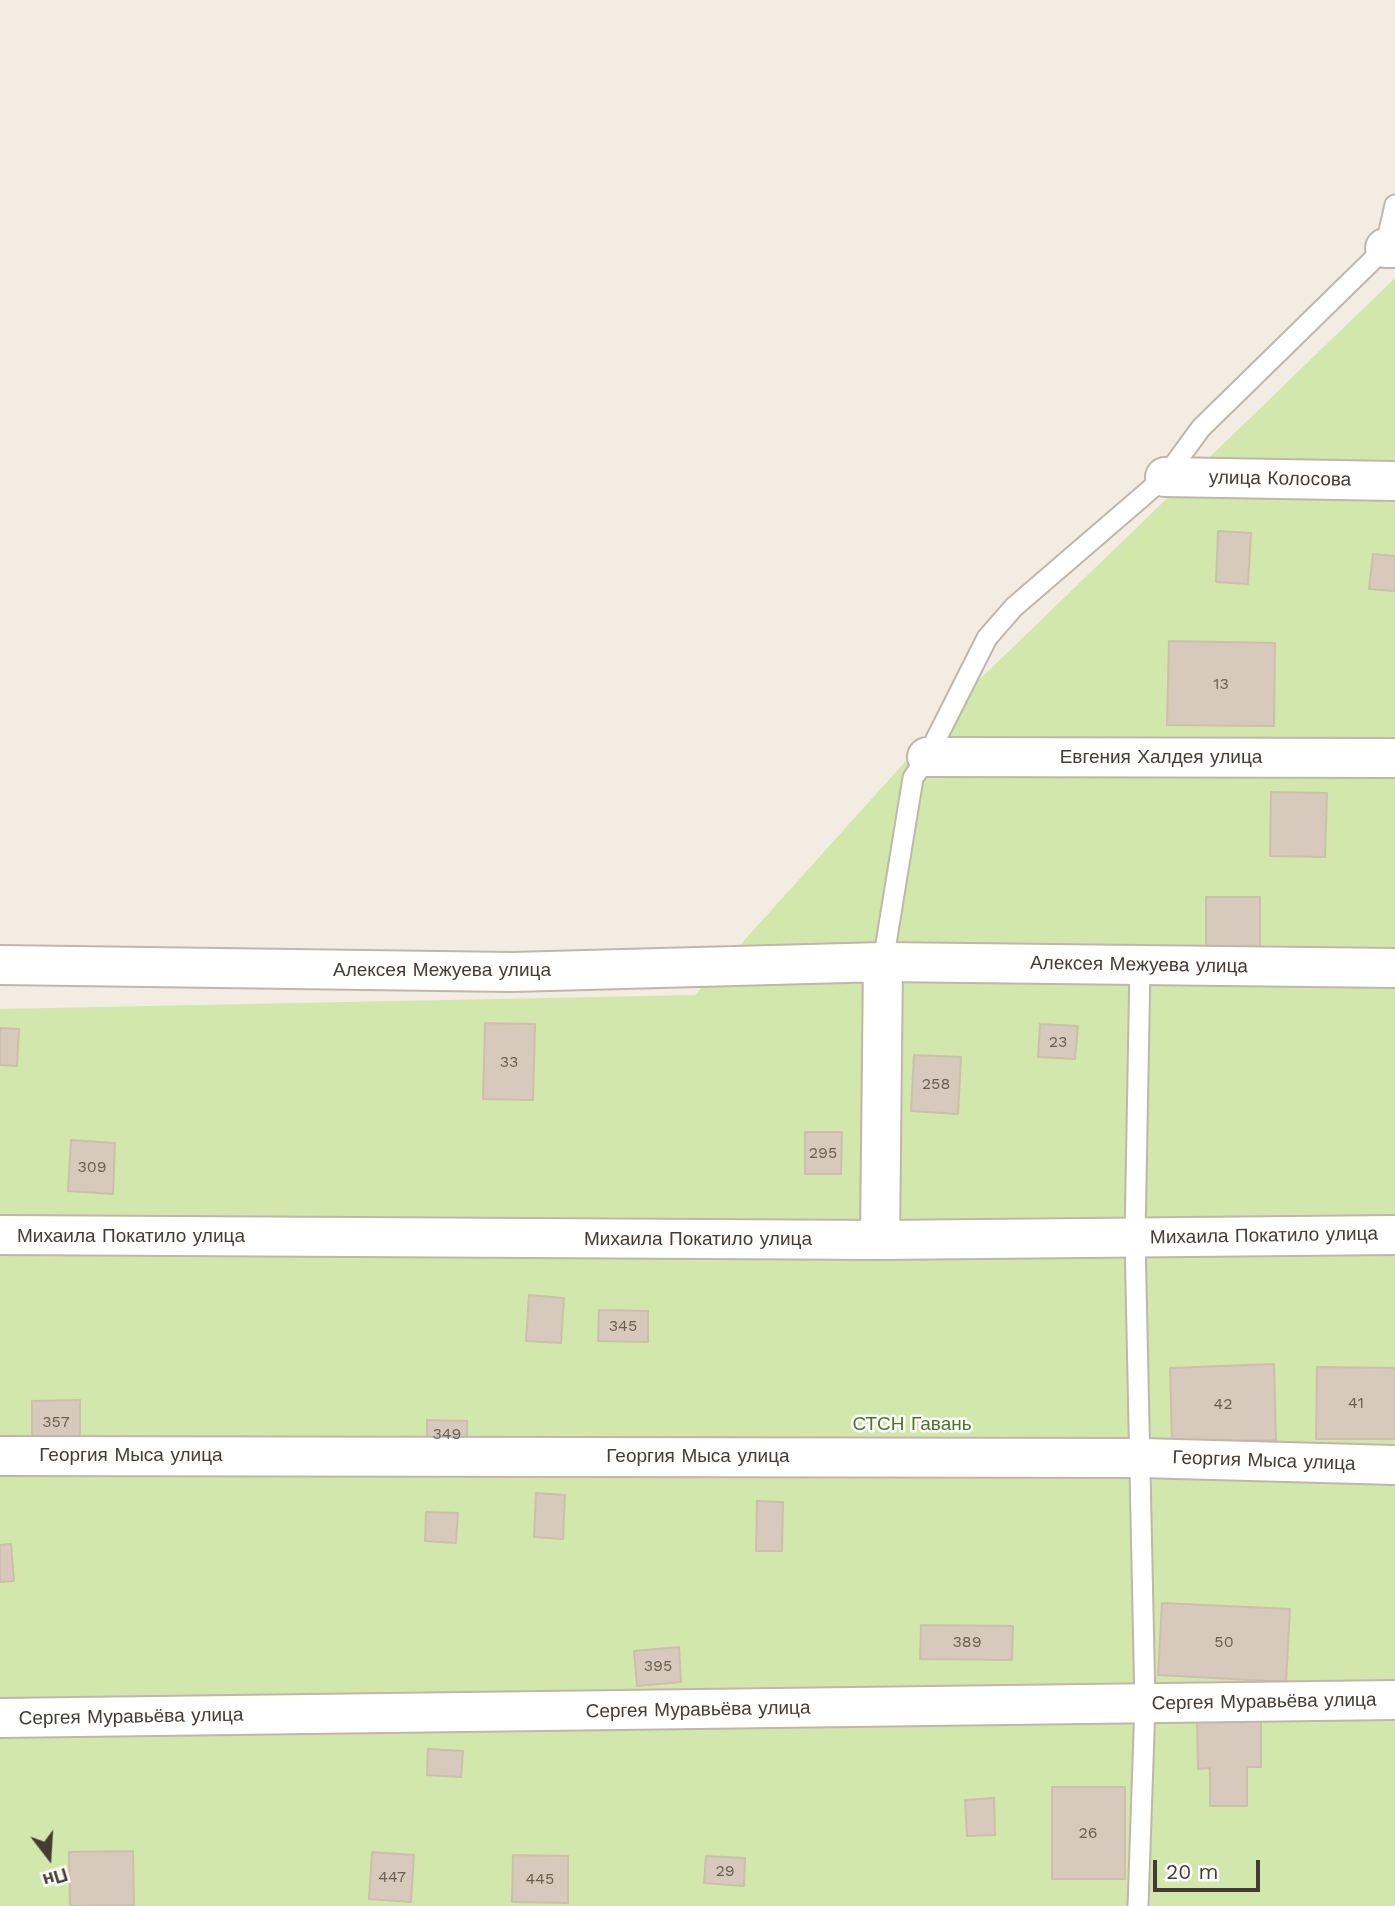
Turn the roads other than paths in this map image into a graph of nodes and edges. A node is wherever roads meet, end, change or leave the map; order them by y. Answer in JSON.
{"nodes":[{"id":1,"x":1395,"y":205,"type":"edge"},
{"id":2,"x":1390,"y":248,"type":"edge"},
{"id":3,"x":1165,"y":477,"type":"junction"},
{"id":4,"x":1395,"y":481,"type":"edge"},
{"id":5,"x":927,"y":757,"type":"junction"},
{"id":6,"x":1395,"y":758,"type":"edge"},
{"id":7,"x":883,"y":962,"type":"junction"},
{"id":8,"x":0,"y":965,"type":"edge"},
{"id":9,"x":1140,"y":965,"type":"junction"},
{"id":10,"x":1395,"y":968,"type":"edge"},
{"id":11,"x":0,"y":1235,"type":"edge"},
{"id":12,"x":1395,"y":1235,"type":"edge"},
{"id":13,"x":1135,"y":1237,"type":"junction"},
{"id":14,"x":880,"y":1240,"type":"junction"},
{"id":15,"x":0,"y":1456,"type":"edge"},
{"id":16,"x":1141,"y":1458,"type":"junction"},
{"id":17,"x":1395,"y":1465,"type":"edge"},
{"id":18,"x":1395,"y":1700,"type":"edge"},
{"id":19,"x":1145,"y":1704,"type":"junction"},
{"id":20,"x":0,"y":1718,"type":"edge"},
{"id":21,"x":1138,"y":1906,"type":"edge"}],
"edges":[{"from":1,"to":2,"type":"lane"},
{"from":2,"to":3,"type":"lane"},
{"from":3,"to":4,"type":"street","name":"улица Колосова"},
{"from":3,"to":5,"type":"lane"},
{"from":5,"to":6,"type":"street","name":"Евгения Халдея улица"},
{"from":5,"to":7,"type":"lane"},
{"from":7,"to":8,"type":"street","name":"Алексея Межуева улица"},
{"from":7,"to":9,"type":"street","name":"Алексея Межуева улица"},
{"from":7,"to":14,"type":"street"},
{"from":9,"to":10,"type":"street","name":"Алексея Межуева улица"},
{"from":9,"to":13,"type":"lane"},
{"from":11,"to":14,"type":"street","name":"Михаила Покатило улица"},
{"from":12,"to":13,"type":"street","name":"Михаила Покатило улица"},
{"from":13,"to":14,"type":"street","name":"Михаила Покатило улица"},
{"from":13,"to":16,"type":"lane"},
{"from":15,"to":16,"type":"street","name":"Георгия Мыса улица"},
{"from":16,"to":17,"type":"street","name":"Георгия Мыса улица"},
{"from":16,"to":19,"type":"lane"},
{"from":18,"to":19,"type":"street","name":"Сергея Муравьёва улица"},
{"from":19,"to":20,"type":"street","name":"Сергея Муравьёва улица"},
{"from":19,"to":21,"type":"lane"}]}
